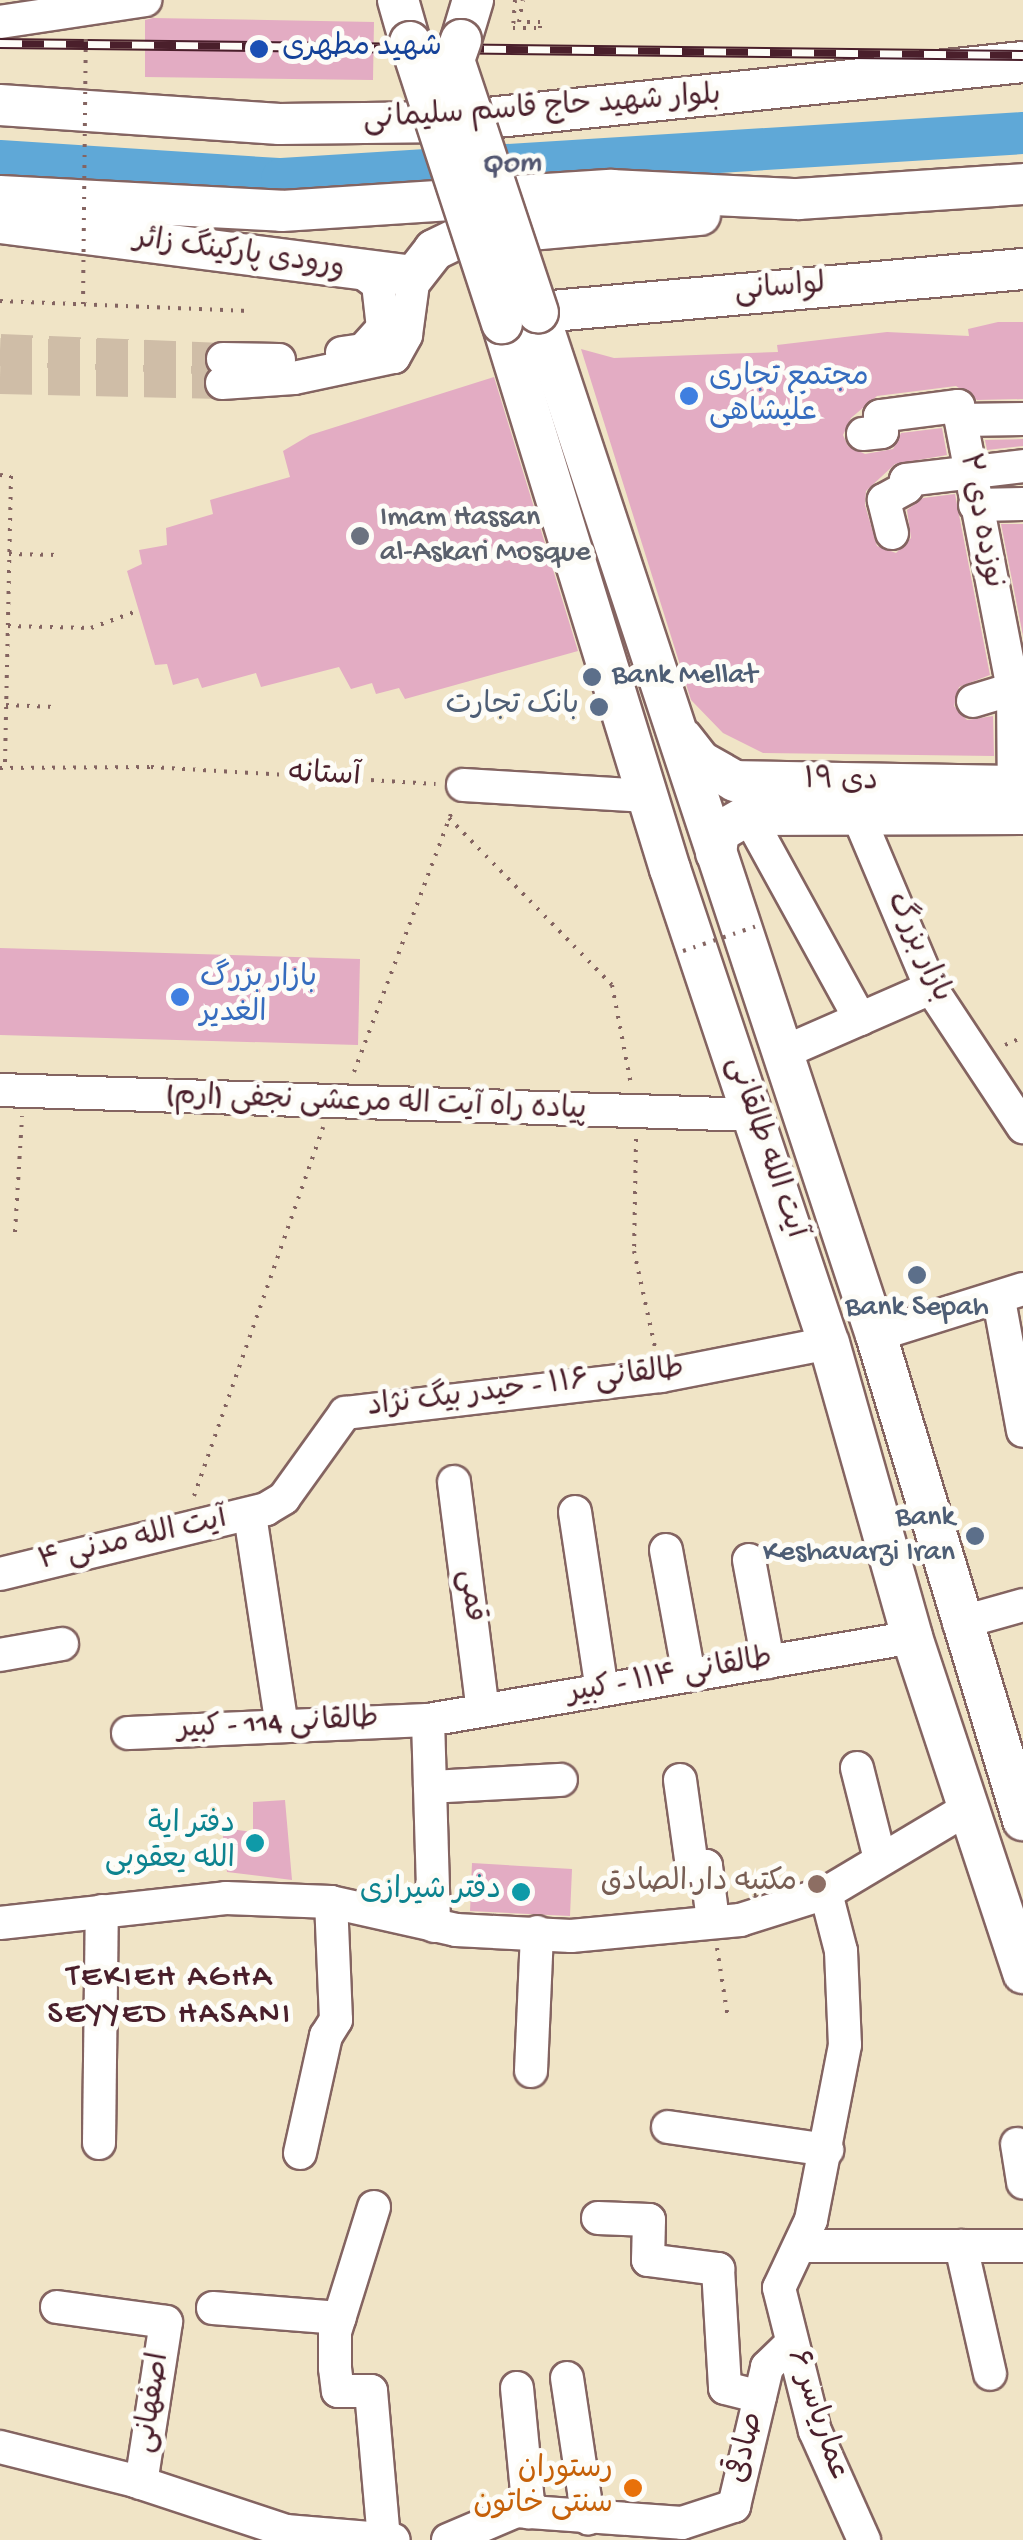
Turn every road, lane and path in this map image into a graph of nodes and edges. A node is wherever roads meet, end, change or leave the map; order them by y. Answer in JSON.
{"nodes":[{"id":1,"x":145,"y":0,"type":"edge"},
{"id":2,"x":398,"y":0,"type":"edge"},
{"id":3,"x":473,"y":0,"type":"edge"},
{"id":4,"x":515,"y":0,"type":"edge"},
{"id":5,"x":523,"y":0,"type":"edge"},
{"id":6,"x":0,"y":22,"type":"edge"},
{"id":7,"x":86,"y":39,"type":"dead end"},
{"id":8,"x":1023,"y":62,"type":"edge"},
{"id":9,"x":0,"y":105,"type":"edge"},
{"id":10,"x":1023,"y":184,"type":"edge"},
{"id":11,"x":0,"y":196,"type":"edge"},
{"id":12,"x":798,"y":199,"type":"junction"},
{"id":13,"x":0,"y":224,"type":"edge"},
{"id":14,"x":1023,"y":269,"type":"edge"},
{"id":15,"x":363,"y":273,"type":"junction"},
{"id":16,"x":414,"y":276,"type":"junction"},
{"id":17,"x":0,"y":301,"type":"edge"},
{"id":18,"x":83,"y":304,"type":"junction"},
{"id":19,"x":249,"y":311,"type":"dead end"},
{"id":20,"x":520,"y":317,"type":"junction"},
{"id":21,"x":388,"y":345,"type":"junction"},
{"id":22,"x":222,"y":371,"type":"tunnel mouth"},
{"id":23,"x":959,"y":413,"type":"junction"},
{"id":24,"x":1023,"y":419,"type":"edge"},
{"id":25,"x":863,"y":434,"type":"dead end"},
{"id":26,"x":1023,"y":466,"type":"edge"},
{"id":27,"x":969,"y":469,"type":"junction"},
{"id":28,"x":0,"y":476,"type":"edge"},
{"id":29,"x":1023,"y":504,"type":"edge"},
{"id":30,"x":975,"y":505,"type":"junction"},
{"id":31,"x":892,"y":533,"type":"dead end"},
{"id":32,"x":10,"y":554,"type":"junction"},
{"id":33,"x":60,"y":555,"type":"dead end"},
{"id":34,"x":137,"y":612,"type":"dead end"},
{"id":35,"x":8,"y":626,"type":"junction"},
{"id":36,"x":1014,"y":641,"type":"edge"},
{"id":37,"x":1012,"y":689,"type":"junction"},
{"id":38,"x":973,"y":701,"type":"dead end"},
{"id":39,"x":6,"y":706,"type":"junction"},
{"id":40,"x":55,"y":707,"type":"dead end"},
{"id":41,"x":678,"y":732,"type":"junction"},
{"id":42,"x":2,"y":768,"type":"edge"},
{"id":43,"x":463,"y":785,"type":"junction"},
{"id":44,"x":648,"y":796,"type":"junction"},
{"id":45,"x":1019,"y":800,"type":"edge"},
{"id":46,"x":857,"y":812,"type":"junction"},
{"id":47,"x":748,"y":815,"type":"junction"},
{"id":48,"x":449,"y":818,"type":"junction"},
{"id":49,"x":716,"y":853,"type":"junction"},
{"id":50,"x":757,"y":926,"type":"dead end"},
{"id":51,"x":682,"y":950,"type":"dead end"},
{"id":52,"x":931,"y":988,"type":"junction"},
{"id":53,"x":860,"y":1019,"type":"junction"},
{"id":54,"x":782,"y":1053,"type":"junction"},
{"id":55,"x":12,"y":1091,"type":"edge"},
{"id":56,"x":332,"y":1101,"type":"junction"},
{"id":57,"x":636,"y":1116,"type":"junction"},
{"id":58,"x":753,"y":1116,"type":"junction"},
{"id":59,"x":1023,"y":1127,"type":"edge"},
{"id":60,"x":15,"y":1232,"type":"dead end"},
{"id":61,"x":1011,"y":1294,"type":"edge"},
{"id":62,"x":876,"y":1335,"type":"junction"},
{"id":63,"x":830,"y":1343,"type":"junction"},
{"id":64,"x":661,"y":1376,"type":"junction"},
{"id":65,"x":1023,"y":1431,"type":"edge"},
{"id":66,"x":454,"y":1482,"type":"dead end"},
{"id":67,"x":258,"y":1512,"type":"junction"},
{"id":68,"x":575,"y":1512,"type":"dead end"},
{"id":69,"x":182,"y":1531,"type":"junction"},
{"id":70,"x":666,"y":1550,"type":"dead end"},
{"id":71,"x":749,"y":1560,"type":"dead end"},
{"id":72,"x":0,"y":1574,"type":"edge"},
{"id":73,"x":1023,"y":1605,"type":"edge"},
{"id":74,"x":959,"y":1623,"type":"junction"},
{"id":75,"x":912,"y":1637,"type":"junction"},
{"id":76,"x":62,"y":1644,"type":"dead end"},
{"id":77,"x":0,"y":1654,"type":"edge"},
{"id":78,"x":768,"y":1662,"type":"junction"},
{"id":79,"x":689,"y":1675,"type":"junction"},
{"id":80,"x":602,"y":1690,"type":"junction"},
{"id":81,"x":483,"y":1710,"type":"junction"},
{"id":82,"x":428,"y":1720,"type":"junction"},
{"id":83,"x":282,"y":1726,"type":"junction"},
{"id":84,"x":128,"y":1733,"type":"dead end"},
{"id":85,"x":1023,"y":1740,"type":"edge"},
{"id":86,"x":856,"y":1768,"type":"dead end"},
{"id":87,"x":561,"y":1780,"type":"dead end"},
{"id":88,"x":680,"y":1780,"type":"dead end"},
{"id":89,"x":430,"y":1787,"type":"junction"},
{"id":90,"x":1017,"y":1802,"type":"edge"},
{"id":91,"x":968,"y":1808,"type":"junction"},
{"id":92,"x":880,"y":1860,"type":"junction"},
{"id":93,"x":826,"y":1892,"type":"junction"},
{"id":94,"x":332,"y":1902,"type":"junction"},
{"id":95,"x":102,"y":1911,"type":"junction"},
{"id":96,"x":713,"y":1921,"type":"junction"},
{"id":97,"x":0,"y":1923,"type":"edge"},
{"id":98,"x":434,"y":1926,"type":"junction"},
{"id":99,"x":537,"y":1932,"type":"junction"},
{"id":100,"x":1023,"y":1973,"type":"edge"},
{"id":101,"x":728,"y":2018,"type":"dead end"},
{"id":102,"x":531,"y":2071,"type":"dead end"},
{"id":103,"x":668,"y":2127,"type":"dead end"},
{"id":104,"x":98,"y":2142,"type":"dead end"},
{"id":105,"x":1017,"y":2144,"type":"dead end"},
{"id":106,"x":827,"y":2150,"type":"junction"},
{"id":107,"x":300,"y":2153,"type":"dead end"},
{"id":108,"x":1023,"y":2182,"type":"edge"},
{"id":109,"x":374,"y":2207,"type":"dead end"},
{"id":110,"x":598,"y":2218,"type":"dead end"},
{"id":111,"x":801,"y":2246,"type":"junction"},
{"id":112,"x":961,"y":2246,"type":"junction"},
{"id":113,"x":1023,"y":2246,"type":"edge"},
{"id":114,"x":57,"y":2306,"type":"dead end"},
{"id":115,"x":213,"y":2308,"type":"dead end"},
{"id":116,"x":340,"y":2318,"type":"junction"},
{"id":117,"x":790,"y":2345,"type":"junction"},
{"id":118,"x":990,"y":2374,"type":"dead end"},
{"id":119,"x":568,"y":2378,"type":"dead end"},
{"id":120,"x":516,"y":2388,"type":"dead end"},
{"id":121,"x":760,"y":2397,"type":"junction"},
{"id":122,"x":0,"y":2448,"type":"edge"},
{"id":123,"x":141,"y":2483,"type":"junction"},
{"id":124,"x":529,"y":2512,"type":"junction"},
{"id":125,"x":588,"y":2518,"type":"junction"},
{"id":126,"x":284,"y":2535,"type":"edge"},
{"id":127,"x":466,"y":2537,"type":"edge"},
{"id":128,"x":384,"y":2539,"type":"edge"},
{"id":129,"x":394,"y":2540,"type":"edge"},
{"id":130,"x":864,"y":2540,"type":"edge"}],
"edges":[{"from":1,"to":6,"type":"street"},
{"from":2,"to":20,"type":"main road","bridge":true},
{"from":3,"to":20,"type":"main road","bridge":true},
{"from":4,"to":5,"type":"path"},
{"from":7,"to":18,"type":"path","bridge":true},
{"from":8,"to":9,"type":"main road","name":"بلوار شهید حاج قاسم سلیمانی"},
{"from":10,"to":12,"type":"main road"},
{"from":11,"to":12,"type":"main road"},
{"from":12,"to":16,"type":"main road"},
{"from":13,"to":15,"type":"main road","name":"ورودی پارکینگ زائر"},
{"from":14,"to":20,"type":"main road","name":"لواسانی"},
{"from":15,"to":16,"type":"main road"},
{"from":15,"to":21,"type":"street","name":"ورودی پارکینگ زائر"},
{"from":16,"to":21,"type":"street"},
{"from":17,"to":18,"type":"path"},
{"from":18,"to":19,"type":"path"},
{"from":20,"to":41,"type":"main road","name":"آیت الله طالقانی"},
{"from":20,"to":44,"type":"main road","name":"آیت الله طالقانی"},
{"from":21,"to":22,"type":"street"},
{"from":23,"to":24,"type":"street"},
{"from":23,"to":25,"type":"street"},
{"from":23,"to":27,"type":"street","name":"نوزده دی ۲"},
{"from":26,"to":27,"type":"street"},
{"from":27,"to":30,"type":"street","name":"نوزده دی ۲"},
{"from":27,"to":31,"type":"street"},
{"from":28,"to":32,"type":"path"},
{"from":29,"to":30,"type":"street"},
{"from":30,"to":36,"type":"street","name":"نوزده دی ۲"},
{"from":32,"to":33,"type":"path"},
{"from":32,"to":35,"type":"path"},
{"from":34,"to":35,"type":"path"},
{"from":35,"to":39,"type":"path"},
{"from":36,"to":37,"type":"street","name":"نوزده دی ۲"},
{"from":37,"to":38,"type":"street"},
{"from":37,"to":45,"type":"street","name":"نوزده دی ۲"},
{"from":39,"to":40,"type":"path"},
{"from":39,"to":42,"type":"path"},
{"from":41,"to":45,"type":"main road","name":"۱۹ دی"},
{"from":41,"to":49,"type":"main road","name":"آیت الله طالقانی"},
{"from":42,"to":43,"type":"path","name":"آستانه"},
{"from":43,"to":44,"type":"street"},
{"from":43,"to":48,"type":"path"},
{"from":44,"to":58,"type":"main road","name":"آیت الله طالقانی"},
{"from":45,"to":46,"type":"main road","name":"۱۹ دی"},
{"from":46,"to":47,"type":"main road","name":"۱۹ دی"},
{"from":46,"to":52,"type":"street","name":"بازار بزرگ"},
{"from":47,"to":49,"type":"main road"},
{"from":47,"to":53,"type":"street"},
{"from":48,"to":56,"type":"path"},
{"from":48,"to":57,"type":"path"},
{"from":49,"to":54,"type":"main road","name":"آیت الله طالقانی"},
{"from":50,"to":51,"type":"path","bridge":true},
{"from":52,"to":53,"type":"street"},
{"from":52,"to":59,"type":"street","name":"بازار بزرگ"},
{"from":53,"to":54,"type":"street"},
{"from":54,"to":62,"type":"main road","name":"آیت الله طالقانی"},
{"from":55,"to":56,"type":"street","name":"پیاده راه آیت اله مرعشی نجفی (ارم)"},
{"from":55,"to":60,"type":"path"},
{"from":56,"to":57,"type":"street","name":"پیاده راه آیت اله مرعشی نجفی (ارم)"},
{"from":56,"to":69,"type":"path"},
{"from":57,"to":58,"type":"street","name":"پیاده راه آیت اله مرعشی نجفی (ارم)"},
{"from":57,"to":64,"type":"path"},
{"from":58,"to":63,"type":"main road","name":"آیت الله طالقانی"},
{"from":61,"to":62,"type":"street"},
{"from":61,"to":65,"type":"street"},
{"from":62,"to":74,"type":"main road","name":"آیت الله طالقانی"},
{"from":63,"to":64,"type":"street","name":"طالقانی ۱۱۶ - حیدر بیگ نژاد"},
{"from":63,"to":75,"type":"main road","name":"آیت الله طالقانی"},
{"from":64,"to":67,"type":"street","name":"طالقانی ۱۱۶ - حیدر بیگ نژاد"},
{"from":66,"to":81,"type":"street","name":"قمی"},
{"from":67,"to":69,"type":"street","name":"۴ آیت الله مدنی"},
{"from":67,"to":83,"type":"street"},
{"from":68,"to":80,"type":"street"},
{"from":69,"to":72,"type":"street","name":"۴ آیت الله مدنی"},
{"from":70,"to":79,"type":"street"},
{"from":71,"to":78,"type":"street"},
{"from":73,"to":74,"type":"street"},
{"from":74,"to":90,"type":"main road","name":"آیت الله طالقانی"},
{"from":75,"to":78,"type":"street","name":"طالقانی ۱۱۴ - کبیر"},
{"from":75,"to":91,"type":"main road","name":"آیت الله طالقانی"},
{"from":76,"to":77,"type":"street"},
{"from":78,"to":79,"type":"street","name":"طالقانی ۱۱۴ - کبیر"},
{"from":79,"to":80,"type":"street","name":"طالقانی ۱۱۴ - کبیر"},
{"from":80,"to":81,"type":"street","name":"طالقانی ۱۱۴ - کبیر"},
{"from":81,"to":82,"type":"street","name":"طالقانی ۱۱۴ - کبیر"},
{"from":82,"to":83,"type":"street","name":"طالقانی 114 - کبیر"},
{"from":82,"to":89,"type":"street"},
{"from":83,"to":84,"type":"street","name":"طالقانی 114 - کبیر"},
{"from":85,"to":90,"type":"street"},
{"from":86,"to":92,"type":"street"},
{"from":87,"to":89,"type":"street"},
{"from":88,"to":96,"type":"street"},
{"from":89,"to":98,"type":"street"},
{"from":91,"to":92,"type":"street"},
{"from":91,"to":100,"type":"main road","name":"آیت الله طالقانی"},
{"from":92,"to":93,"type":"street"},
{"from":93,"to":96,"type":"street"},
{"from":93,"to":106,"type":"street"},
{"from":94,"to":95,"type":"street"},
{"from":94,"to":98,"type":"street"},
{"from":94,"to":107,"type":"street"},
{"from":95,"to":97,"type":"street"},
{"from":95,"to":104,"type":"street"},
{"from":96,"to":99,"type":"street"},
{"from":96,"to":101,"type":"path"},
{"from":98,"to":99,"type":"street"},
{"from":99,"to":102,"type":"street"},
{"from":103,"to":106,"type":"street"},
{"from":105,"to":108,"type":"street"},
{"from":106,"to":111,"type":"street"},
{"from":109,"to":116,"type":"street"},
{"from":110,"to":121,"type":"street"},
{"from":111,"to":112,"type":"street"},
{"from":111,"to":117,"type":"street","name":"عماریاسر ۶"},
{"from":112,"to":113,"type":"street"},
{"from":112,"to":118,"type":"street"},
{"from":114,"to":123,"type":"street","name":"اصفهانی"},
{"from":115,"to":116,"type":"street"},
{"from":116,"to":128,"type":"street"},
{"from":117,"to":121,"type":"street","name":"صادقی"},
{"from":117,"to":130,"type":"street","name":"عماریاسر ۶"},
{"from":119,"to":125,"type":"street"},
{"from":120,"to":124,"type":"street"},
{"from":121,"to":125,"type":"street","name":"صادقی"},
{"from":122,"to":123,"type":"street"},
{"from":123,"to":126,"type":"street"},
{"from":124,"to":125,"type":"street","name":"صادقی"},
{"from":124,"to":127,"type":"street","name":"صادقی"},
{"from":126,"to":128,"type":"street"},
{"from":128,"to":129,"type":"street"}]}
